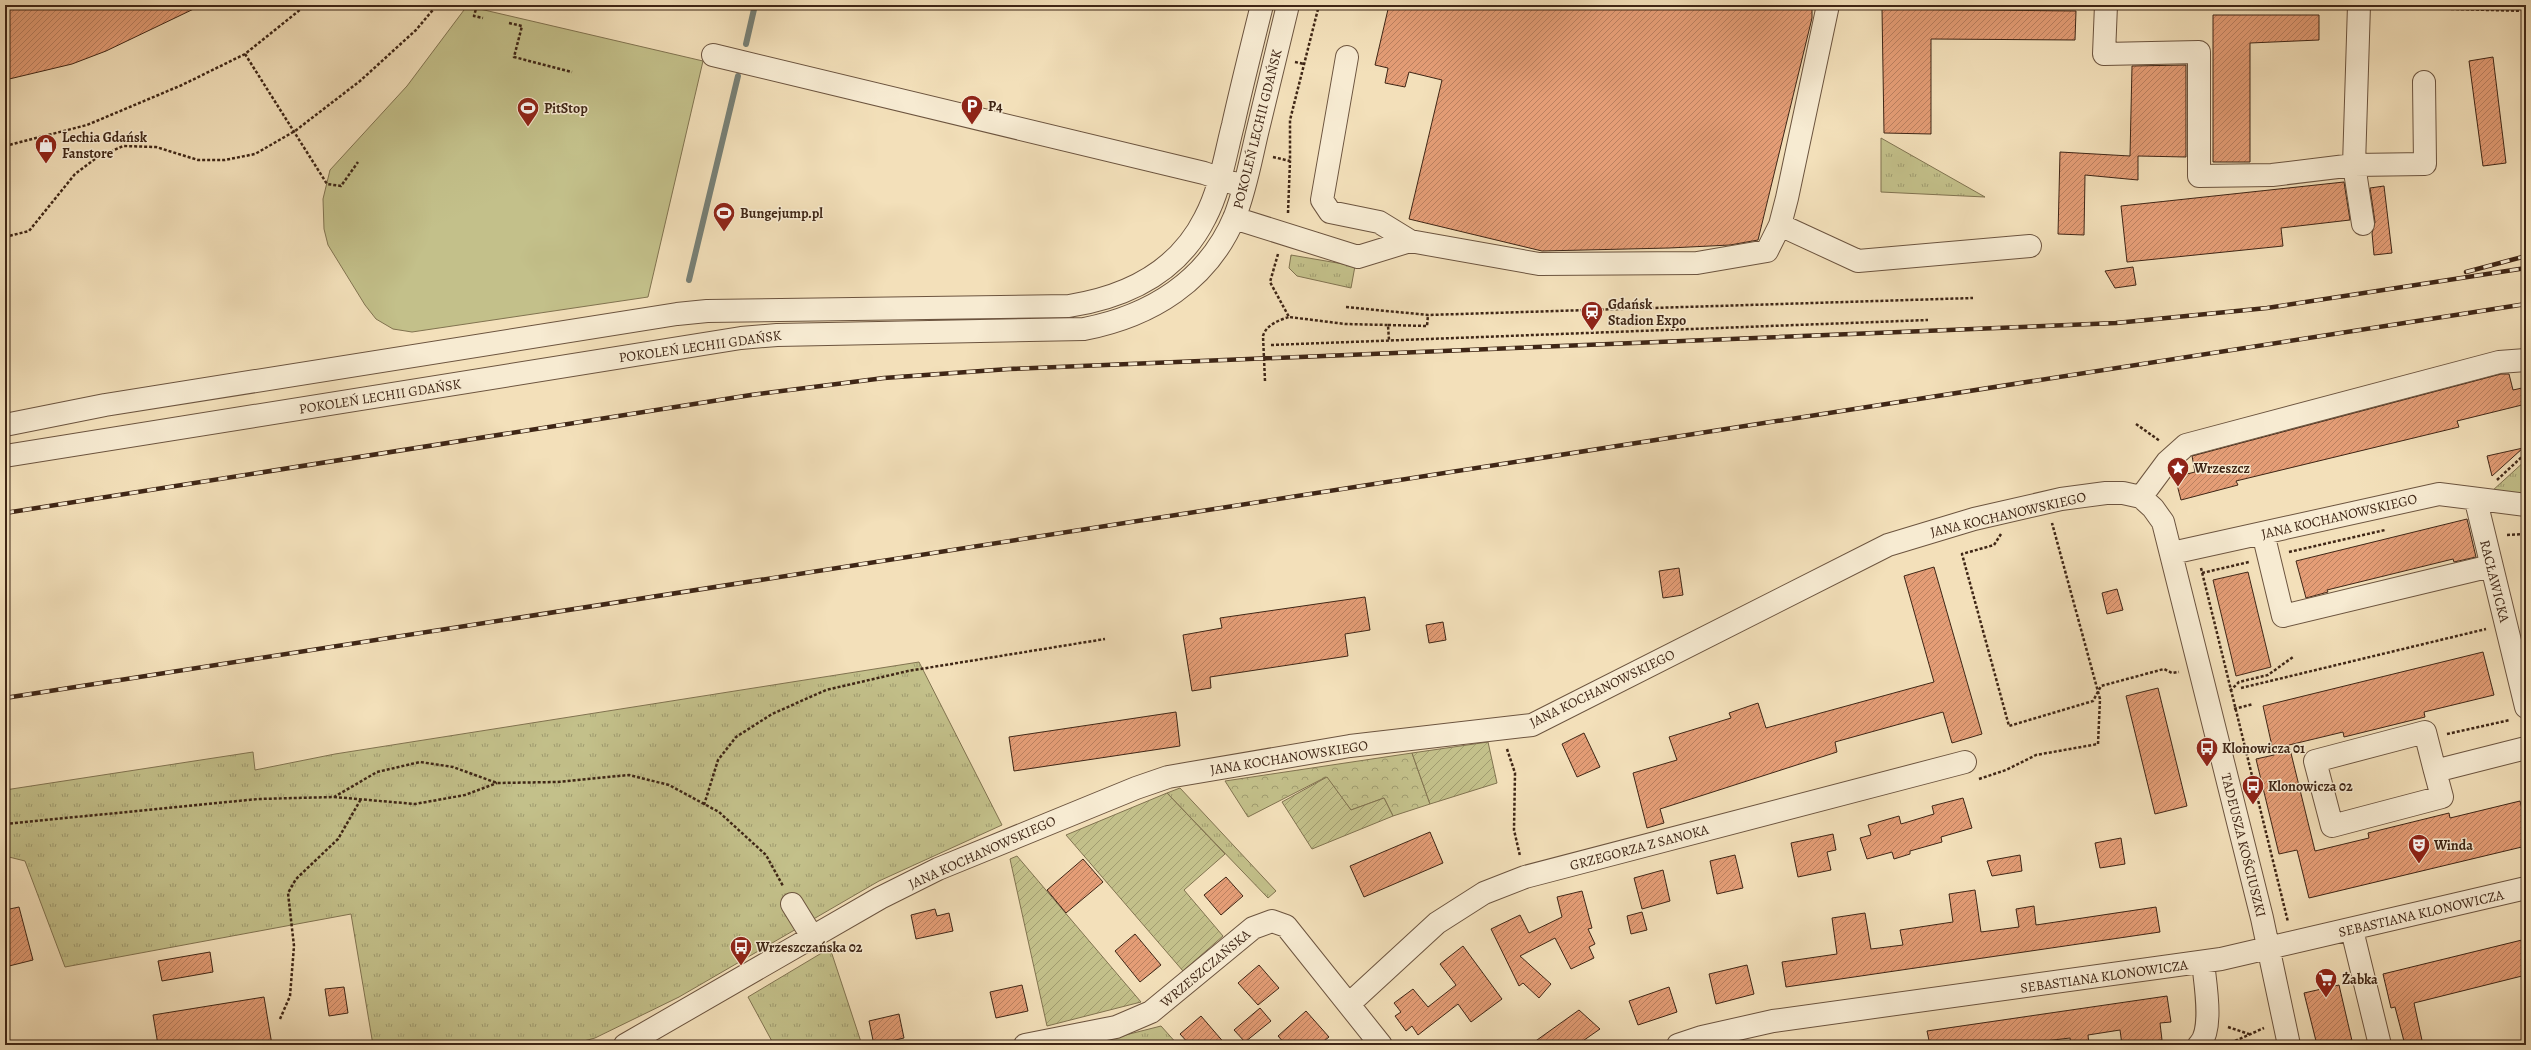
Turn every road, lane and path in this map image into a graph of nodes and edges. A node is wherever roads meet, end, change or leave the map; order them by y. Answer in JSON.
{"nodes":[{"id":1,"x":306,"y":5,"type":"edge"},
{"id":2,"x":437,"y":5,"type":"edge"},
{"id":3,"x":477,"y":5,"type":"edge"},
{"id":4,"x":1262,"y":5,"type":"edge"},
{"id":5,"x":1288,"y":5,"type":"edge"},
{"id":6,"x":1319,"y":5,"type":"edge"},
{"id":7,"x":1828,"y":5,"type":"edge"},
{"id":8,"x":2106,"y":5,"type":"edge"},
{"id":9,"x":2359,"y":6,"type":"edge"},
{"id":10,"x":2526,"y":11,"type":"edge"},
{"id":11,"x":482,"y":18,"type":"dead end"},
{"id":12,"x":508,"y":23,"type":"dead end"},
{"id":13,"x":245,"y":54,"type":"junction"},
{"id":14,"x":713,"y":55,"type":"dead end"},
{"id":15,"x":1347,"y":57,"type":"dead end"},
{"id":16,"x":1293,"y":62,"type":"dead end"},
{"id":17,"x":1304,"y":64,"type":"junction"},
{"id":18,"x":572,"y":72,"type":"dead end"},
{"id":19,"x":2424,"y":82,"type":"dead end"},
{"id":20,"x":1285,"y":118,"type":"dead end"},
{"id":21,"x":1290,"y":120,"type":"junction"},
{"id":22,"x":295,"y":131,"type":"junction"},
{"id":23,"x":5,"y":146,"type":"edge"},
{"id":24,"x":1270,"y":156,"type":"dead end"},
{"id":25,"x":1290,"y":161,"type":"junction"},
{"id":26,"x":358,"y":162,"type":"dead end"},
{"id":27,"x":2354,"y":165,"type":"junction"},
{"id":28,"x":1219,"y":178,"type":"junction"},
{"id":29,"x":1244,"y":186,"type":"junction"},
{"id":30,"x":1234,"y":218,"type":"junction"},
{"id":31,"x":2363,"y":224,"type":"dead end"},
{"id":32,"x":1780,"y":225,"type":"junction"},
{"id":33,"x":1284,"y":235,"type":"junction"},
{"id":34,"x":5,"y":237,"type":"edge"},
{"id":35,"x":1410,"y":241,"type":"junction"},
{"id":36,"x":2030,"y":246,"type":"dead end"},
{"id":37,"x":1973,"y":298,"type":"dead end"},
{"id":38,"x":1346,"y":307,"type":"dead end"},
{"id":39,"x":1428,"y":315,"type":"junction"},
{"id":40,"x":662,"y":316,"type":"junction"},
{"id":41,"x":1289,"y":317,"type":"junction"},
{"id":42,"x":1928,"y":320,"type":"dead end"},
{"id":43,"x":1388,"y":325,"type":"junction"},
{"id":44,"x":1389,"y":340,"type":"junction"},
{"id":45,"x":1271,"y":345,"type":"dead end"},
{"id":46,"x":667,"y":350,"type":"junction"},
{"id":47,"x":2526,"y":360,"type":"edge"},
{"id":48,"x":320,"y":370,"type":"junction"},
{"id":49,"x":1265,"y":381,"type":"dead end"},
{"id":50,"x":326,"y":404,"type":"junction"},
{"id":51,"x":36,"y":418,"type":"junction"},
{"id":52,"x":2136,"y":424,"type":"dead end"},
{"id":53,"x":5,"y":425,"type":"edge"},
{"id":54,"x":2151,"y":434,"type":"dead end"},
{"id":55,"x":43,"y":450,"type":"junction"},
{"id":56,"x":5,"y":456,"type":"edge"},
{"id":57,"x":2140,"y":498,"type":"junction"},
{"id":58,"x":2476,"y":500,"type":"junction"},
{"id":59,"x":2526,"y":505,"type":"edge"},
{"id":60,"x":2045,"y":522,"type":"dead end"},
{"id":61,"x":2390,"y":528,"type":"dead end"},
{"id":62,"x":2003,"y":531,"type":"dead end"},
{"id":63,"x":2263,"y":533,"type":"junction"},
{"id":64,"x":2196,"y":548,"type":"junction"},
{"id":65,"x":2172,"y":553,"type":"junction"},
{"id":66,"x":2268,"y":557,"type":"junction"},
{"id":67,"x":2491,"y":566,"type":"junction"},
{"id":68,"x":2202,"y":573,"type":"junction"},
{"id":69,"x":2488,"y":629,"type":"dead end"},
{"id":70,"x":1105,"y":639,"type":"dead end"},
{"id":71,"x":2293,"y":657,"type":"dead end"},
{"id":72,"x":2185,"y":670,"type":"dead end"},
{"id":73,"x":2242,"y":688,"type":"dead end"},
{"id":74,"x":2098,"y":691,"type":"junction"},
{"id":75,"x":2230,"y":691,"type":"junction"},
{"id":76,"x":2080,"y":700,"type":"dead end"},
{"id":77,"x":2253,"y":704,"type":"dead end"},
{"id":78,"x":2081,"y":705,"type":"junction"},
{"id":79,"x":2234,"y":709,"type":"junction"},
{"id":80,"x":2520,"y":713,"type":"edge"},
{"id":81,"x":2029,"y":715,"type":"dead end"},
{"id":82,"x":2031,"y":720,"type":"junction"},
{"id":83,"x":1497,"y":729,"type":"junction"},
{"id":84,"x":2427,"y":739,"type":"junction"},
{"id":85,"x":2526,"y":748,"type":"edge"},
{"id":86,"x":2435,"y":771,"type":"junction"},
{"id":87,"x":1968,"y":772,"type":"joint"},
{"id":88,"x":498,"y":783,"type":"junction"},
{"id":89,"x":334,"y":797,"type":"junction"},
{"id":90,"x":361,"y":800,"type":"junction"},
{"id":91,"x":706,"y":805,"type":"junction"},
{"id":92,"x":5,"y":824,"type":"edge"},
{"id":93,"x":1525,"y":877,"type":"junction"},
{"id":94,"x":2526,"y":888,"type":"edge"},
{"id":95,"x":792,"y":904,"type":"joint"},
{"id":96,"x":2352,"y":930,"type":"junction"},
{"id":97,"x":813,"y":938,"type":"junction"},
{"id":98,"x":2293,"y":944,"type":"junction"},
{"id":99,"x":2269,"y":950,"type":"junction"},
{"id":100,"x":2203,"y":962,"type":"junction"},
{"id":101,"x":1349,"y":1004,"type":"junction"},
{"id":102,"x":280,"y":1019,"type":"dead end"},
{"id":103,"x":2266,"y":1027,"type":"dead end"},
{"id":104,"x":625,"y":1045,"type":"edge"},
{"id":105,"x":1025,"y":1045,"type":"edge"},
{"id":106,"x":1381,"y":1045,"type":"edge"},
{"id":107,"x":1678,"y":1045,"type":"edge"},
{"id":108,"x":2199,"y":1045,"type":"edge"},
{"id":109,"x":2226,"y":1045,"type":"edge"},
{"id":110,"x":2289,"y":1045,"type":"edge"},
{"id":111,"x":2380,"y":1045,"type":"edge"}],
"edges":[{"from":1,"to":13,"type":"path"},
{"from":2,"to":22,"type":"path"},
{"from":3,"to":11,"type":"path"},
{"from":4,"to":28,"type":"street","name":"POKOLEŃ LECHII GDAŃSK"},
{"from":5,"to":29,"type":"street","name":"POKOLEŃ LECHII GDAŃSK"},
{"from":6,"to":17,"type":"path"},
{"from":7,"to":32,"type":"street"},
{"from":8,"to":27,"type":"street"},
{"from":9,"to":10,"type":"path"},
{"from":9,"to":27,"type":"street"},
{"from":12,"to":18,"type":"path"},
{"from":13,"to":22,"type":"path"},
{"from":13,"to":23,"type":"path"},
{"from":14,"to":28,"type":"street"},
{"from":15,"to":35,"type":"street"},
{"from":16,"to":17,"type":"path"},
{"from":17,"to":21,"type":"path"},
{"from":19,"to":27,"type":"street"},
{"from":20,"to":21,"type":"path"},
{"from":21,"to":25,"type":"path"},
{"from":22,"to":26,"type":"path"},
{"from":22,"to":34,"type":"path"},
{"from":24,"to":25,"type":"path"},
{"from":25,"to":33,"type":"path"},
{"from":27,"to":31,"type":"street"},
{"from":28,"to":29,"type":"street"},
{"from":28,"to":40,"type":"street","name":"POKOLEŃ LECHII GDAŃSK"},
{"from":29,"to":30,"type":"street","name":"POKOLEŃ LECHII GDAŃSK"},
{"from":30,"to":33,"type":"street"},
{"from":30,"to":46,"type":"street","name":"POKOLEŃ LECHII GDAŃSK"},
{"from":32,"to":35,"type":"street"},
{"from":32,"to":36,"type":"street"},
{"from":33,"to":35,"type":"street"},
{"from":33,"to":41,"type":"path"},
{"from":37,"to":39,"type":"path"},
{"from":38,"to":39,"type":"path"},
{"from":39,"to":43,"type":"path"},
{"from":40,"to":46,"type":"street"},
{"from":40,"to":48,"type":"street","name":"POKOLEŃ LECHII GDAŃSK"},
{"from":41,"to":43,"type":"path"},
{"from":41,"to":49,"type":"path"},
{"from":42,"to":44,"type":"path"},
{"from":43,"to":44,"type":"path"},
{"from":44,"to":45,"type":"path"},
{"from":46,"to":50,"type":"street","name":"POKOLEŃ LECHII GDAŃSK"},
{"from":47,"to":57,"type":"street"},
{"from":48,"to":50,"type":"street"},
{"from":48,"to":51,"type":"street","name":"POKOLEŃ LECHII GDAŃSK"},
{"from":50,"to":55,"type":"street","name":"POKOLEŃ LECHII GDAŃSK"},
{"from":51,"to":53,"type":"street","name":"POKOLEŃ LECHII GDAŃSK"},
{"from":51,"to":55,"type":"street"},
{"from":52,"to":54,"type":"path"},
{"from":55,"to":56,"type":"street","name":"POKOLEŃ LECHII GDAŃSK"},
{"from":57,"to":65,"type":"street","name":"JANA KOCHANOWSKIEGO"},
{"from":57,"to":83,"type":"street","name":"JANA KOCHANOWSKIEGO"},
{"from":58,"to":59,"type":"street","name":"JANA KOCHANOWSKIEGO"},
{"from":58,"to":63,"type":"street","name":"JANA KOCHANOWSKIEGO"},
{"from":58,"to":67,"type":"street","name":"RACŁAWICKA"},
{"from":60,"to":74,"type":"path"},
{"from":61,"to":66,"type":"path"},
{"from":62,"to":82,"type":"path"},
{"from":63,"to":64,"type":"street","name":"JANA KOCHANOWSKIEGO"},
{"from":63,"to":66,"type":"street"},
{"from":64,"to":65,"type":"street","name":"JANA KOCHANOWSKIEGO"},
{"from":64,"to":68,"type":"path"},
{"from":65,"to":99,"type":"street","name":"TADEUSZA KOŚCIUSZKI"},
{"from":66,"to":67,"type":"street"},
{"from":66,"to":68,"type":"path"},
{"from":67,"to":80,"type":"street","name":"RACŁAWICKA"},
{"from":68,"to":75,"type":"path"},
{"from":69,"to":73,"type":"path"},
{"from":70,"to":91,"type":"path"},
{"from":71,"to":75,"type":"path"},
{"from":72,"to":74,"type":"path"},
{"from":74,"to":78,"type":"path"},
{"from":74,"to":87,"type":"path"},
{"from":75,"to":79,"type":"path"},
{"from":76,"to":78,"type":"path"},
{"from":77,"to":79,"type":"path"},
{"from":78,"to":82,"type":"path"},
{"from":79,"to":98,"type":"path"},
{"from":80,"to":84,"type":"path"},
{"from":81,"to":82,"type":"path"},
{"from":83,"to":93,"type":"path"},
{"from":83,"to":97,"type":"street","name":"JANA KOCHANOWSKIEGO"},
{"from":84,"to":86,"type":"street"},
{"from":84,"to":86,"type":"street"},
{"from":85,"to":86,"type":"street"},
{"from":87,"to":93,"type":"street","name":"GRZEGORZA Z SANOKA"},
{"from":88,"to":89,"type":"path"},
{"from":88,"to":90,"type":"path"},
{"from":88,"to":91,"type":"path"},
{"from":89,"to":90,"type":"path"},
{"from":89,"to":92,"type":"path"},
{"from":90,"to":102,"type":"path"},
{"from":91,"to":95,"type":"path"},
{"from":93,"to":101,"type":"street","name":"GRZEGORZA Z SANOKA"},
{"from":94,"to":96,"type":"street","name":"SEBASTIANA KLONOWICZA"},
{"from":95,"to":97,"type":"street"},
{"from":96,"to":98,"type":"street","name":"SEBASTIANA KLONOWICZA"},
{"from":96,"to":111,"type":"street"},
{"from":97,"to":104,"type":"street","name":"JANA KOCHANOWSKIEGO"},
{"from":98,"to":99,"type":"street","name":"SEBASTIANA KLONOWICZA"},
{"from":99,"to":100,"type":"street","name":"SEBASTIANA KLONOWICZA"},
{"from":99,"to":110,"type":"street","name":"TADEUSZA KOŚCIUSZKI"},
{"from":100,"to":107,"type":"street","name":"SEBASTIANA KLONOWICZA"},
{"from":100,"to":108,"type":"street"},
{"from":101,"to":105,"type":"street","name":"WRZESZCZAŃSKA"},
{"from":101,"to":106,"type":"street","name":"WRZESZCZAŃSKA"},
{"from":103,"to":109,"type":"path"}]}
